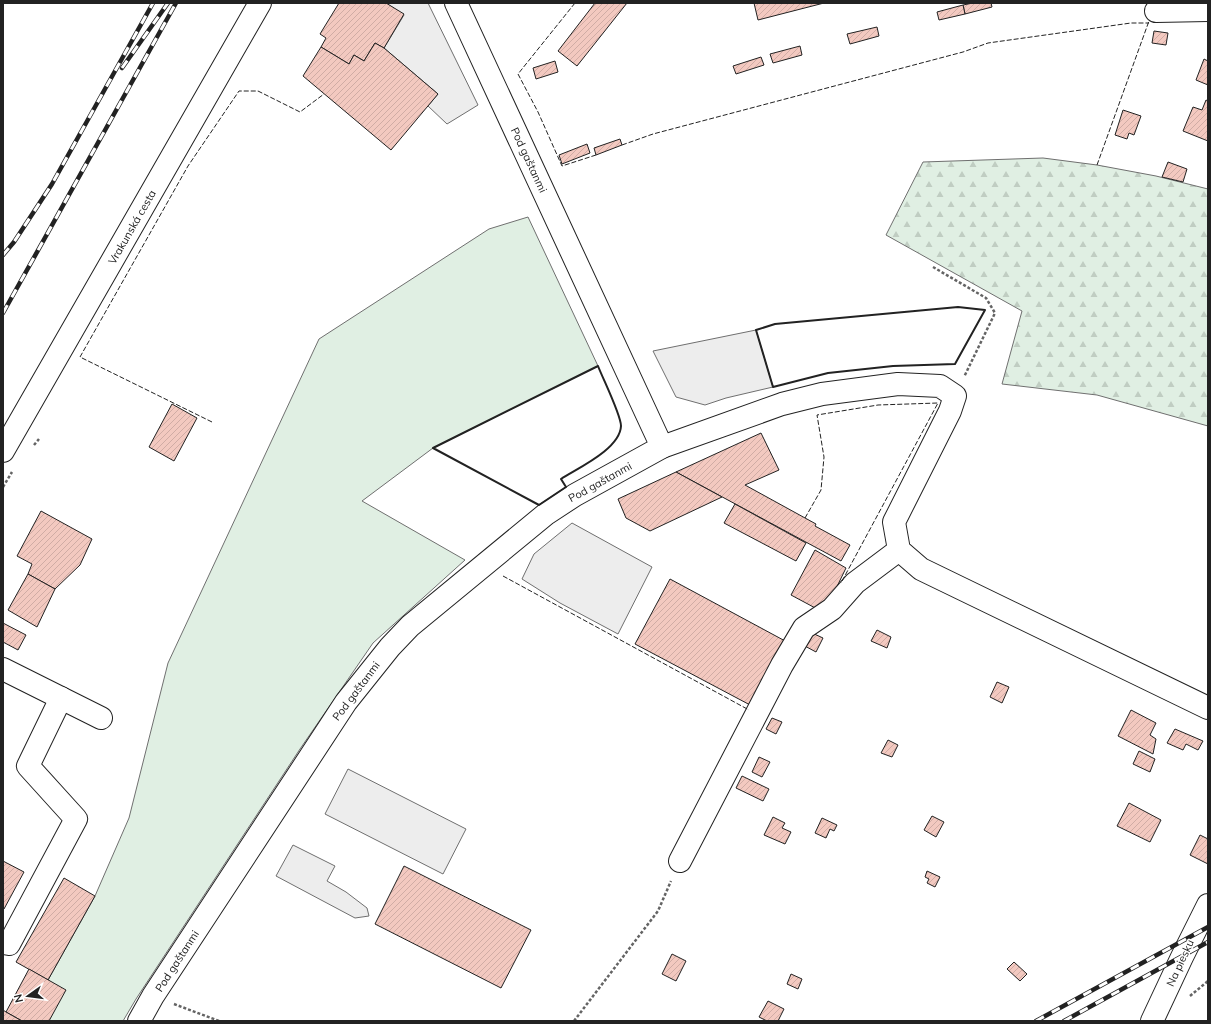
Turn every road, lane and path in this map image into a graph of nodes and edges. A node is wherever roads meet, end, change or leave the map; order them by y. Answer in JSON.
{"nodes":[{"id":1,"x":260,"y":3,"type":"edge"},
{"id":2,"x":456,"y":3,"type":"edge"},
{"id":3,"x":1208,"y":10,"type":"edge"},
{"id":4,"x":1156,"y":11,"type":"dead end"},
{"id":5,"x":933,"y":267,"type":"dead end"},
{"id":6,"x":948,"y":391,"type":"junction"},
{"id":7,"x":662,"y":447,"type":"junction"},
{"id":8,"x":3,"y":451,"type":"edge"},
{"id":9,"x":899,"y":550,"type":"junction"},
{"id":10,"x":3,"y":669,"type":"edge"},
{"id":11,"x":61,"y":698,"type":"junction"},
{"id":12,"x":1208,"y":708,"type":"edge"},
{"id":13,"x":101,"y":718,"type":"dead end"},
{"id":14,"x":680,"y":862,"type":"joint"},
{"id":15,"x":1208,"y":905,"type":"edge"},
{"id":16,"x":3,"y":943,"type":"edge"},
{"id":17,"x":153,"y":996,"type":"junction"},
{"id":18,"x":139,"y":1021,"type":"edge"},
{"id":19,"x":219,"y":1021,"type":"edge"},
{"id":20,"x":574,"y":1021,"type":"edge"},
{"id":21,"x":1152,"y":1021,"type":"edge"}],
"edges":[{"from":1,"to":8,"type":"street","name":"Vrakunská cesta"},
{"from":2,"to":7,"type":"street","name":"Pod gaštanmi"},
{"from":3,"to":4,"type":"street"},
{"from":5,"to":6,"type":"path"},
{"from":6,"to":7,"type":"street","name":"Pod gaštanmi"},
{"from":6,"to":9,"type":"street"},
{"from":7,"to":17,"type":"street","name":"Pod gaštanmi"},
{"from":9,"to":12,"type":"street"},
{"from":9,"to":14,"type":"street"},
{"from":10,"to":11,"type":"street"},
{"from":11,"to":13,"type":"street"},
{"from":11,"to":16,"type":"street"},
{"from":14,"to":20,"type":"path"},
{"from":15,"to":21,"type":"street","name":"Na piesku"},
{"from":17,"to":18,"type":"street","name":"Pod gaštanmi"},
{"from":17,"to":19,"type":"path"}]}
